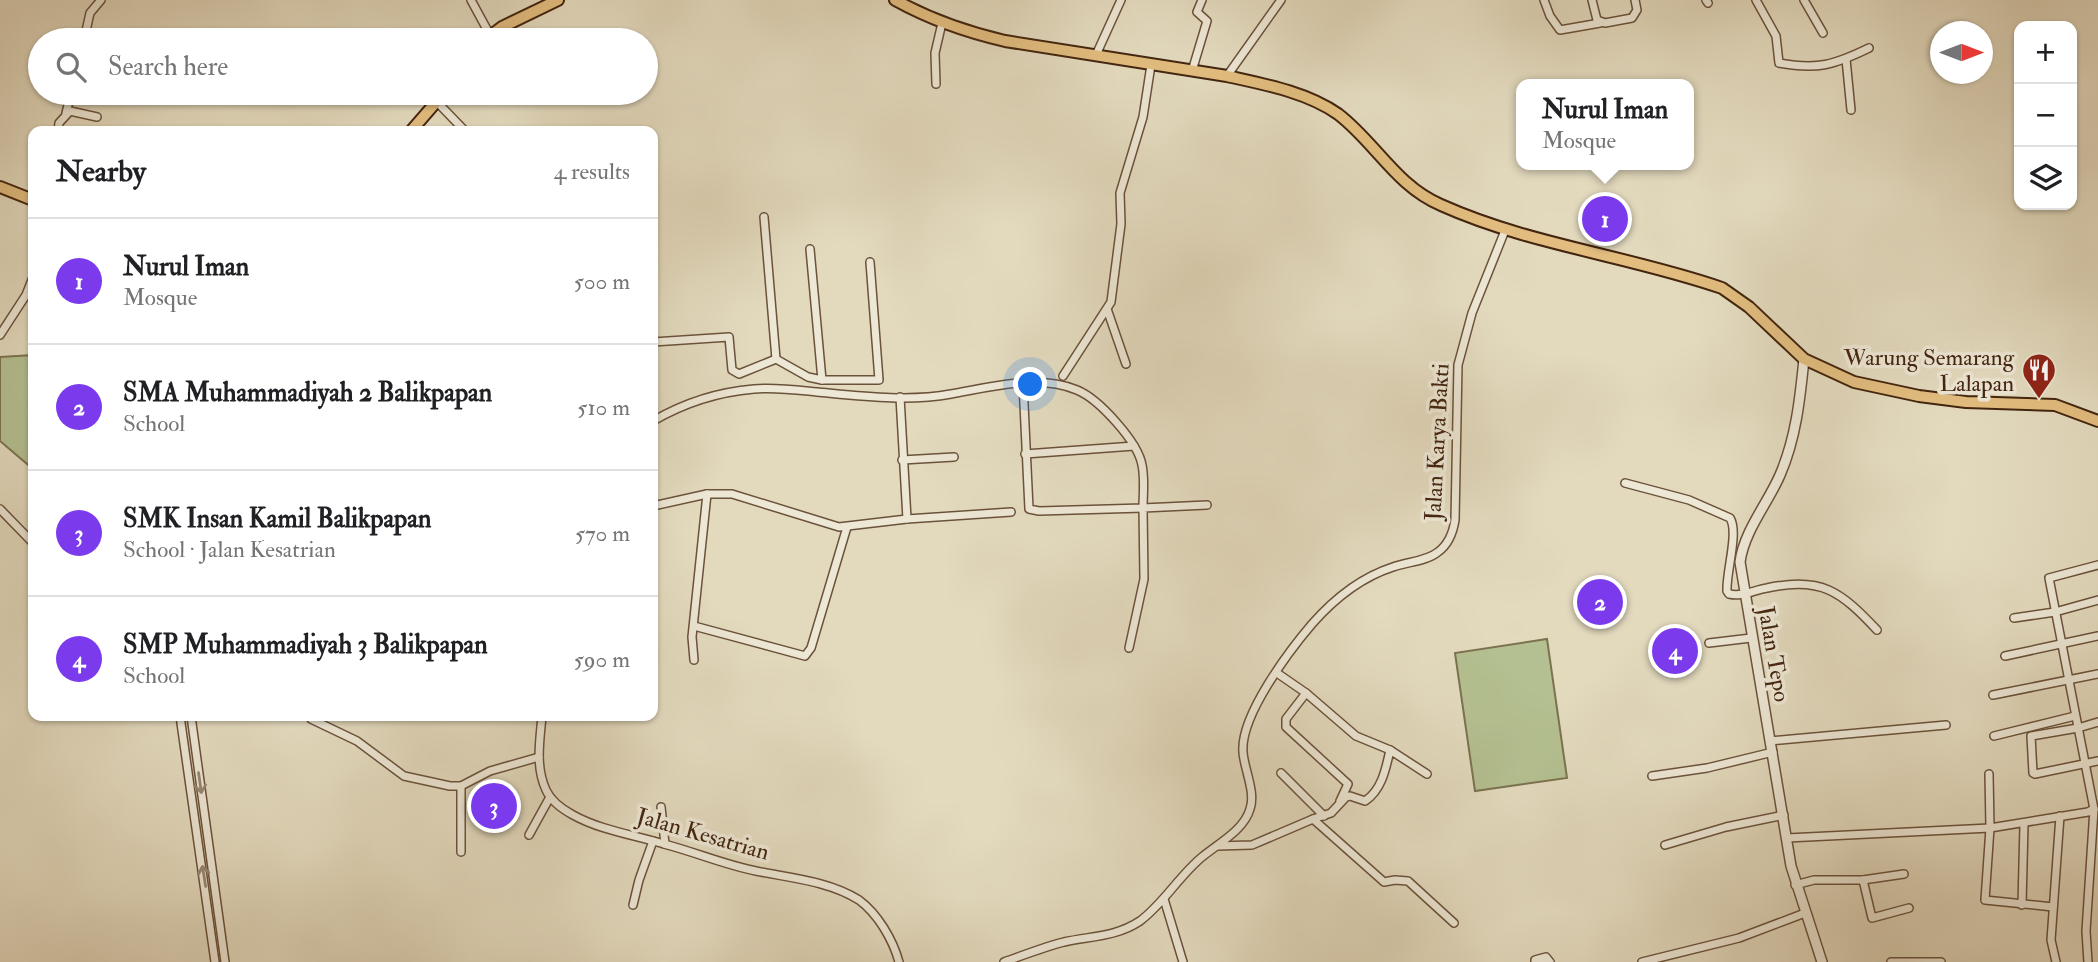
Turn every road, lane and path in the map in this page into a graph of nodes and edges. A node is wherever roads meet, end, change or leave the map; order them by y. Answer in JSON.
{"nodes":[{"id":1,"x":102,"y":0,"type":"edge"},
{"id":2,"x":471,"y":0,"type":"edge"},
{"id":3,"x":558,"y":0,"type":"edge"},
{"id":4,"x":895,"y":0,"type":"edge"},
{"id":5,"x":1121,"y":0,"type":"edge"},
{"id":6,"x":1202,"y":0,"type":"edge"},
{"id":7,"x":1281,"y":0,"type":"edge"},
{"id":8,"x":1544,"y":0,"type":"edge"},
{"id":9,"x":1592,"y":0,"type":"edge"},
{"id":10,"x":1635,"y":0,"type":"edge"},
{"id":11,"x":1756,"y":0,"type":"edge"},
{"id":12,"x":1804,"y":0,"type":"edge"},
{"id":13,"x":942,"y":23,"type":"junction"},
{"id":14,"x":1600,"y":23,"type":"junction"},
{"id":15,"x":87,"y":28,"type":"edge"},
{"id":16,"x":483,"y":28,"type":"edge"},
{"id":17,"x":506,"y":28,"type":"edge"},
{"id":18,"x":1823,"y":33,"type":"dead end"},
{"id":19,"x":1869,"y":48,"type":"dead end"},
{"id":20,"x":1096,"y":55,"type":"junction"},
{"id":21,"x":1846,"y":59,"type":"junction"},
{"id":22,"x":1151,"y":65,"type":"junction"},
{"id":23,"x":1192,"y":71,"type":"junction"},
{"id":24,"x":1227,"y":76,"type":"junction"},
{"id":25,"x":936,"y":84,"type":"dead end"},
{"id":26,"x":68,"y":105,"type":"edge"},
{"id":27,"x":434,"y":105,"type":"edge"},
{"id":28,"x":447,"y":105,"type":"edge"},
{"id":29,"x":1851,"y":110,"type":"dead end"},
{"id":30,"x":66,"y":113,"type":"junction"},
{"id":31,"x":97,"y":117,"type":"dead end"},
{"id":32,"x":58,"y":126,"type":"edge"},
{"id":33,"x":415,"y":126,"type":"edge"},
{"id":34,"x":461,"y":126,"type":"edge"},
{"id":35,"x":0,"y":187,"type":"edge"},
{"id":36,"x":28,"y":198,"type":"edge"},
{"id":37,"x":764,"y":217,"type":"dead end"},
{"id":38,"x":1506,"y":228,"type":"junction"},
{"id":39,"x":810,"y":248,"type":"dead end"},
{"id":40,"x":870,"y":262,"type":"dead end"},
{"id":41,"x":28,"y":290,"type":"edge"},
{"id":42,"x":1107,"y":309,"type":"junction"},
{"id":43,"x":0,"y":335,"type":"edge"},
{"id":44,"x":658,"y":342,"type":"edge"},
{"id":45,"x":776,"y":359,"type":"junction"},
{"id":46,"x":1804,"y":359,"type":"junction"},
{"id":47,"x":1126,"y":364,"type":"dead end"},
{"id":48,"x":1063,"y":376,"type":"dead end"},
{"id":49,"x":822,"y":380,"type":"junction"},
{"id":50,"x":1023,"y":383,"type":"junction"},
{"id":51,"x":900,"y":397,"type":"junction"},
{"id":52,"x":658,"y":419,"type":"edge"},
{"id":53,"x":2098,"y":421,"type":"edge"},
{"id":54,"x":1134,"y":446,"type":"junction"},
{"id":55,"x":1025,"y":454,"type":"junction"},
{"id":56,"x":954,"y":457,"type":"dead end"},
{"id":57,"x":902,"y":460,"type":"junction"},
{"id":58,"x":1625,"y":483,"type":"dead end"},
{"id":59,"x":707,"y":494,"type":"junction"},
{"id":60,"x":658,"y":505,"type":"edge"},
{"id":61,"x":1207,"y":505,"type":"dead end"},
{"id":62,"x":1143,"y":508,"type":"junction"},
{"id":63,"x":0,"y":509,"type":"edge"},
{"id":64,"x":1011,"y":512,"type":"dead end"},
{"id":65,"x":907,"y":519,"type":"junction"},
{"id":66,"x":847,"y":527,"type":"junction"},
{"id":67,"x":28,"y":538,"type":"edge"},
{"id":68,"x":2098,"y":565,"type":"edge"},
{"id":69,"x":1744,"y":594,"type":"junction"},
{"id":70,"x":2098,"y":600,"type":"edge"},
{"id":71,"x":2055,"y":612,"type":"junction"},
{"id":72,"x":2014,"y":618,"type":"dead end"},
{"id":73,"x":694,"y":626,"type":"junction"},
{"id":74,"x":1877,"y":630,"type":"dead end"},
{"id":75,"x":2098,"y":636,"type":"edge"},
{"id":76,"x":1751,"y":638,"type":"junction"},
{"id":77,"x":1709,"y":643,"type":"dead end"},
{"id":78,"x":2062,"y":645,"type":"junction"},
{"id":79,"x":1129,"y":648,"type":"dead end"},
{"id":80,"x":2005,"y":656,"type":"dead end"},
{"id":81,"x":694,"y":660,"type":"dead end"},
{"id":82,"x":1277,"y":673,"type":"junction"},
{"id":83,"x":2098,"y":674,"type":"edge"},
{"id":84,"x":2068,"y":680,"type":"junction"},
{"id":85,"x":1306,"y":693,"type":"junction"},
{"id":86,"x":1993,"y":695,"type":"dead end"},
{"id":87,"x":2076,"y":716,"type":"junction"},
{"id":88,"x":181,"y":721,"type":"edge"},
{"id":89,"x":192,"y":721,"type":"edge"},
{"id":90,"x":315,"y":721,"type":"edge"},
{"id":91,"x":542,"y":721,"type":"edge"},
{"id":92,"x":2098,"y":722,"type":"edge"},
{"id":93,"x":1946,"y":725,"type":"dead end"},
{"id":94,"x":2078,"y":728,"type":"junction"},
{"id":95,"x":1994,"y":736,"type":"dead end"},
{"id":96,"x":1770,"y":741,"type":"junction"},
{"id":97,"x":1390,"y":750,"type":"junction"},
{"id":98,"x":1773,"y":752,"type":"junction"},
{"id":99,"x":539,"y":757,"type":"junction"},
{"id":100,"x":2098,"y":761,"type":"edge"},
{"id":101,"x":2085,"y":765,"type":"junction"},
{"id":102,"x":1281,"y":773,"type":"dead end"},
{"id":103,"x":1427,"y":774,"type":"dead end"},
{"id":104,"x":1989,"y":774,"type":"dead end"},
{"id":105,"x":1652,"y":776,"type":"dead end"},
{"id":106,"x":461,"y":786,"type":"junction"},
{"id":107,"x":550,"y":797,"type":"junction"},
{"id":108,"x":1340,"y":801,"type":"junction"},
{"id":109,"x":662,"y":807,"type":"dead end"},
{"id":110,"x":2094,"y":809,"type":"junction"},
{"id":111,"x":1784,"y":815,"type":"junction"},
{"id":112,"x":1324,"y":816,"type":"junction"},
{"id":113,"x":2060,"y":816,"type":"junction"},
{"id":114,"x":1313,"y":818,"type":"junction"},
{"id":115,"x":2024,"y":824,"type":"junction"},
{"id":116,"x":1990,"y":828,"type":"junction"},
{"id":117,"x":529,"y":835,"type":"dead end"},
{"id":118,"x":1787,"y":838,"type":"junction"},
{"id":119,"x":653,"y":841,"type":"junction"},
{"id":120,"x":665,"y":844,"type":"junction"},
{"id":121,"x":1665,"y":845,"type":"dead end"},
{"id":122,"x":1216,"y":846,"type":"junction"},
{"id":123,"x":461,"y":852,"type":"dead end"},
{"id":124,"x":1904,"y":874,"type":"dead end"},
{"id":125,"x":1863,"y":880,"type":"junction"},
{"id":126,"x":1795,"y":885,"type":"junction"},
{"id":127,"x":1164,"y":899,"type":"junction"},
{"id":128,"x":633,"y":905,"type":"dead end"},
{"id":129,"x":2022,"y":905,"type":"junction"},
{"id":130,"x":2053,"y":907,"type":"junction"},
{"id":131,"x":1909,"y":908,"type":"dead end"},
{"id":132,"x":1805,"y":913,"type":"junction"},
{"id":133,"x":1454,"y":923,"type":"dead end"},
{"id":134,"x":1026,"y":958,"type":"edge"},
{"id":135,"x":215,"y":962,"type":"edge"},
{"id":136,"x":225,"y":962,"type":"edge"},
{"id":137,"x":899,"y":962,"type":"edge"},
{"id":138,"x":1004,"y":962,"type":"edge"},
{"id":139,"x":1183,"y":962,"type":"edge"},
{"id":140,"x":1535,"y":962,"type":"edge"},
{"id":141,"x":1549,"y":962,"type":"edge"},
{"id":142,"x":1642,"y":962,"type":"edge"},
{"id":143,"x":1822,"y":962,"type":"edge"},
{"id":144,"x":1891,"y":962,"type":"edge"},
{"id":145,"x":1941,"y":962,"type":"edge"},
{"id":146,"x":2056,"y":962,"type":"edge"},
{"id":147,"x":2088,"y":962,"type":"edge"}],
"edges":[{"from":1,"to":15,"type":"street"},
{"from":2,"to":16,"type":"street"},
{"from":3,"to":17,"type":"highway"},
{"from":4,"to":13,"type":"highway"},
{"from":5,"to":20,"type":"street"},
{"from":6,"to":23,"type":"street"},
{"from":7,"to":24,"type":"street"},
{"from":8,"to":14,"type":"street"},
{"from":9,"to":14,"type":"street"},
{"from":10,"to":14,"type":"street"},
{"from":11,"to":21,"type":"street"},
{"from":12,"to":18,"type":"street"},
{"from":13,"to":20,"type":"highway"},
{"from":13,"to":25,"type":"street"},
{"from":19,"to":21,"type":"street"},
{"from":20,"to":22,"type":"highway"},
{"from":21,"to":29,"type":"street"},
{"from":22,"to":23,"type":"highway"},
{"from":22,"to":42,"type":"street"},
{"from":23,"to":24,"type":"highway"},
{"from":24,"to":38,"type":"highway"},
{"from":26,"to":30,"type":"street"},
{"from":27,"to":33,"type":"highway"},
{"from":28,"to":34,"type":"street"},
{"from":30,"to":31,"type":"street"},
{"from":30,"to":32,"type":"street"},
{"from":35,"to":36,"type":"highway"},
{"from":37,"to":45,"type":"street"},
{"from":38,"to":46,"type":"highway"},
{"from":38,"to":82,"type":"street","name":"Jalan Karya Bakti"},
{"from":39,"to":49,"type":"street"},
{"from":40,"to":49,"type":"street"},
{"from":41,"to":43,"type":"street"},
{"from":42,"to":47,"type":"street"},
{"from":42,"to":48,"type":"street"},
{"from":44,"to":45,"type":"street"},
{"from":45,"to":49,"type":"street"},
{"from":46,"to":53,"type":"highway"},
{"from":46,"to":69,"type":"street","name":"Jalan Tepo"},
{"from":50,"to":51,"type":"street"},
{"from":50,"to":54,"type":"street"},
{"from":50,"to":55,"type":"street"},
{"from":51,"to":52,"type":"street"},
{"from":51,"to":57,"type":"street"},
{"from":54,"to":55,"type":"street"},
{"from":54,"to":62,"type":"street"},
{"from":55,"to":62,"type":"street"},
{"from":56,"to":57,"type":"street"},
{"from":57,"to":65,"type":"street"},
{"from":58,"to":69,"type":"street"},
{"from":59,"to":60,"type":"street"},
{"from":59,"to":66,"type":"street"},
{"from":59,"to":73,"type":"street"},
{"from":61,"to":62,"type":"street"},
{"from":62,"to":79,"type":"street"},
{"from":63,"to":67,"type":"street"},
{"from":64,"to":65,"type":"street"},
{"from":65,"to":66,"type":"street"},
{"from":66,"to":73,"type":"street"},
{"from":68,"to":71,"type":"street"},
{"from":69,"to":74,"type":"street"},
{"from":69,"to":76,"type":"street","name":"Jalan Tepo"},
{"from":70,"to":71,"type":"street"},
{"from":71,"to":72,"type":"street"},
{"from":71,"to":78,"type":"street"},
{"from":73,"to":81,"type":"street"},
{"from":75,"to":78,"type":"street"},
{"from":76,"to":77,"type":"street"},
{"from":76,"to":96,"type":"street","name":"Jalan Tepo"},
{"from":78,"to":80,"type":"street"},
{"from":78,"to":84,"type":"street"},
{"from":82,"to":85,"type":"street"},
{"from":82,"to":122,"type":"street","name":"Jalan Karya Bakti"},
{"from":83,"to":84,"type":"street"},
{"from":84,"to":86,"type":"street"},
{"from":84,"to":87,"type":"street"},
{"from":85,"to":97,"type":"street"},
{"from":85,"to":108,"type":"street"},
{"from":87,"to":94,"type":"street"},
{"from":87,"to":95,"type":"street"},
{"from":135,"to":88,"type":"street","one_way":true},
{"from":89,"to":136,"type":"street","one_way":true},
{"from":90,"to":106,"type":"street"},
{"from":91,"to":99,"type":"street"},
{"from":92,"to":94,"type":"street"},
{"from":93,"to":96,"type":"street"},
{"from":94,"to":101,"type":"street"},
{"from":94,"to":101,"type":"street"},
{"from":96,"to":98,"type":"street","name":"Jalan Tepo"},
{"from":97,"to":103,"type":"street"},
{"from":97,"to":108,"type":"street"},
{"from":98,"to":105,"type":"street"},
{"from":98,"to":111,"type":"street","name":"Jalan Tepo"},
{"from":99,"to":106,"type":"street"},
{"from":99,"to":107,"type":"street"},
{"from":100,"to":101,"type":"street"},
{"from":101,"to":110,"type":"street"},
{"from":102,"to":112,"type":"street"},
{"from":104,"to":116,"type":"street"},
{"from":106,"to":123,"type":"street"},
{"from":107,"to":117,"type":"street"},
{"from":107,"to":119,"type":"street","name":"Jalan Kesatrian"},
{"from":108,"to":112,"type":"street"},
{"from":109,"to":120,"type":"street"},
{"from":110,"to":113,"type":"street"},
{"from":110,"to":147,"type":"street"},
{"from":111,"to":118,"type":"street","name":"Jalan Tepo"},
{"from":111,"to":121,"type":"street"},
{"from":112,"to":114,"type":"street"},
{"from":113,"to":115,"type":"street"},
{"from":113,"to":130,"type":"street"},
{"from":114,"to":122,"type":"street"},
{"from":114,"to":133,"type":"street"},
{"from":115,"to":116,"type":"street"},
{"from":115,"to":129,"type":"street"},
{"from":116,"to":118,"type":"street"},
{"from":116,"to":129,"type":"street"},
{"from":118,"to":126,"type":"street","name":"Jalan Tepo"},
{"from":119,"to":120,"type":"street","name":"Jalan Kesatrian"},
{"from":119,"to":128,"type":"street"},
{"from":120,"to":137,"type":"street","name":"Jalan Kesatrian"},
{"from":122,"to":127,"type":"street","name":"Jalan Karya Bakti"},
{"from":124,"to":125,"type":"street"},
{"from":125,"to":126,"type":"street"},
{"from":125,"to":131,"type":"street"},
{"from":126,"to":132,"type":"street","name":"Jalan Tepo"},
{"from":127,"to":134,"type":"street","name":"Jalan Karya Bakti"},
{"from":127,"to":139,"type":"street"},
{"from":129,"to":130,"type":"street"},
{"from":130,"to":146,"type":"street"},
{"from":132,"to":142,"type":"street"},
{"from":132,"to":143,"type":"street","name":"Jalan Tepo"},
{"from":134,"to":138,"type":"street","name":"Jalan Karya Bakti"},
{"from":140,"to":141,"type":"street"},
{"from":144,"to":145,"type":"street"}]}
